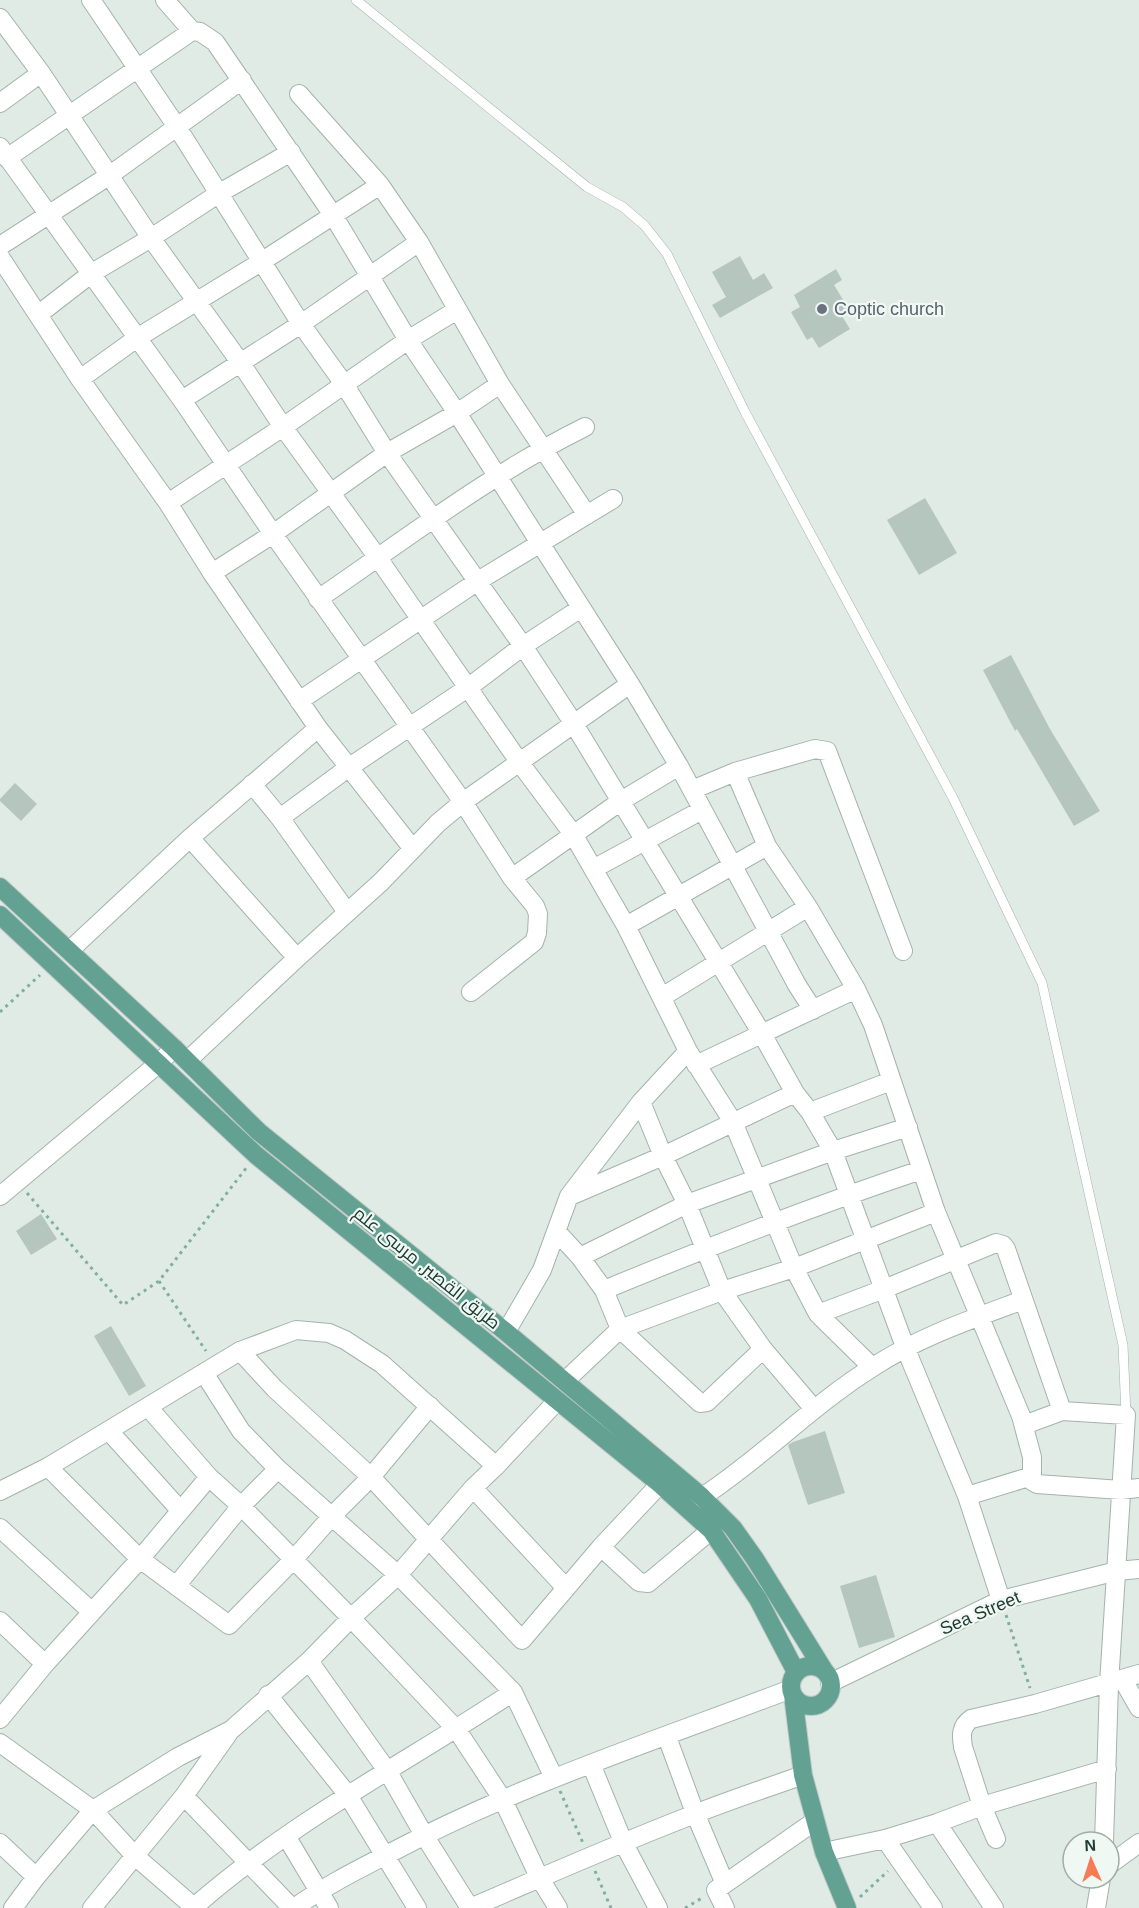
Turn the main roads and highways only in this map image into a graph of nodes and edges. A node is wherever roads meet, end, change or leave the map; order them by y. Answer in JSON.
{"nodes":[{"id":1,"x":0,"y":887,"type":"edge"},
{"id":2,"x":0,"y":915,"type":"edge"},
{"id":3,"x":827,"y":1677,"type":"junction"},
{"id":4,"x":793,"y":1685,"type":"junction"},
{"id":5,"x":851,"y":1904,"type":"edge"}],
"edges":[{"from":1,"to":3,"type":"main road","name":"طريق القصير, مرسى علم"},
{"from":2,"to":4,"type":"main road","name":"طريق القصير, مرسى علم"},
{"from":3,"to":4,"type":"main road"},
{"from":3,"to":4,"type":"main road"},
{"from":4,"to":5,"type":"main road","name":"طريق القصير, مرسى علم"}]}
